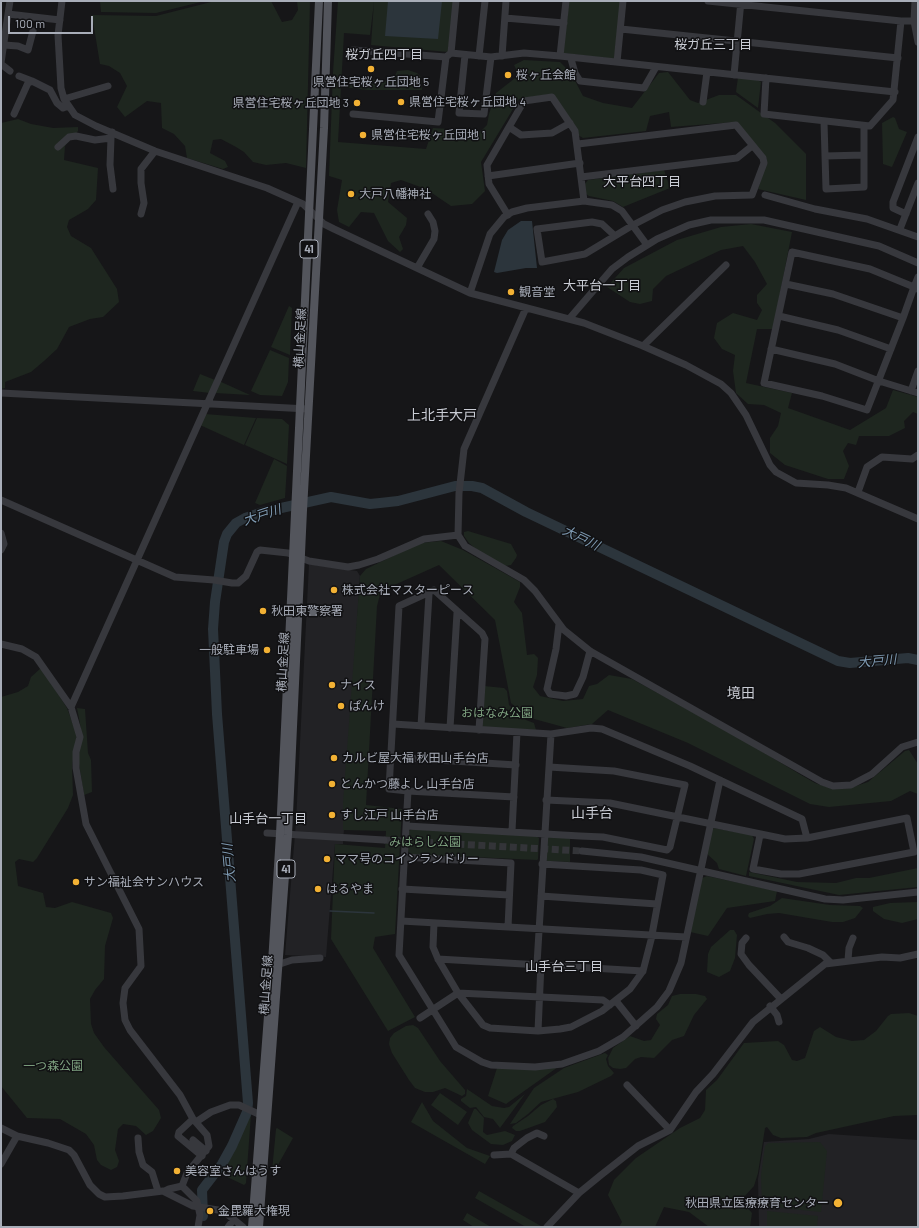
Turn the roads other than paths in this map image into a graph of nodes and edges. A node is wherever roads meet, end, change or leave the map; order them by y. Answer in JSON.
{"nodes":[{"id":1,"x":10,"y":1,"type":"edge"},
{"id":2,"x":62,"y":1,"type":"edge"},
{"id":3,"x":320,"y":1,"type":"edge"},
{"id":4,"x":328,"y":1,"type":"edge"},
{"id":5,"x":456,"y":1,"type":"edge"},
{"id":6,"x":485,"y":1,"type":"edge"},
{"id":7,"x":506,"y":1,"type":"edge"},
{"id":8,"x":566,"y":1,"type":"edge"},
{"id":9,"x":623,"y":1,"type":"edge"},
{"id":10,"x":708,"y":1,"type":"edge"},
{"id":11,"x":915,"y":1,"type":"edge"},
{"id":12,"x":741,"y":3,"type":"edge"},
{"id":13,"x":8,"y":14,"type":"junction"},
{"id":14,"x":505,"y":18,"type":"junction"},
{"id":15,"x":60,"y":20,"type":"junction"},
{"id":16,"x":901,"y":21,"type":"junction"},
{"id":17,"x":916,"y":21,"type":"edge"},
{"id":18,"x":564,"y":23,"type":"junction"},
{"id":19,"x":621,"y":29,"type":"junction"},
{"id":20,"x":33,"y":31,"type":"dead end"},
{"id":21,"x":737,"y":42,"type":"junction"},
{"id":22,"x":918,"y":42,"type":"edge"},
{"id":23,"x":4,"y":45,"type":"junction"},
{"id":24,"x":353,"y":50,"type":"dead end"},
{"id":25,"x":449,"y":55,"type":"junction"},
{"id":26,"x":465,"y":55,"type":"junction"},
{"id":27,"x":479,"y":56,"type":"junction"},
{"id":28,"x":502,"y":56,"type":"junction"},
{"id":29,"x":560,"y":56,"type":"junction"},
{"id":30,"x":491,"y":57,"type":"junction"},
{"id":31,"x":898,"y":58,"type":"junction"},
{"id":32,"x":571,"y":59,"type":"junction"},
{"id":33,"x":617,"y":62,"type":"junction"},
{"id":34,"x":1,"y":64,"type":"edge"},
{"id":35,"x":656,"y":67,"type":"junction"},
{"id":36,"x":10,"y":71,"type":"dead end"},
{"id":37,"x":707,"y":72,"type":"junction"},
{"id":38,"x":734,"y":74,"type":"junction"},
{"id":39,"x":18,"y":76,"type":"dead end"},
{"id":40,"x":766,"y":78,"type":"junction"},
{"id":41,"x":32,"y":81,"type":"junction"},
{"id":42,"x":108,"y":86,"type":"dead end"},
{"id":43,"x":895,"y":92,"type":"junction"},
{"id":44,"x":64,"y":99,"type":"junction"},
{"id":45,"x":703,"y":102,"type":"dead end"},
{"id":46,"x":68,"y":106,"type":"junction"},
{"id":47,"x":14,"y":114,"type":"dead end"},
{"id":48,"x":353,"y":114,"type":"dead end"},
{"id":49,"x":824,"y":122,"type":"junction"},
{"id":50,"x":570,"y":123,"type":"junction"},
{"id":51,"x":864,"y":126,"type":"junction"},
{"id":52,"x":509,"y":127,"type":"junction"},
{"id":53,"x":112,"y":135,"type":"junction"},
{"id":54,"x":918,"y":137,"type":"edge"},
{"id":55,"x":578,"y":144,"type":"junction"},
{"id":56,"x":752,"y":146,"type":"junction"},
{"id":57,"x":58,"y":147,"type":"dead end"},
{"id":58,"x":155,"y":151,"type":"junction"},
{"id":59,"x":864,"y":155,"type":"junction"},
{"id":60,"x":825,"y":156,"type":"junction"},
{"id":61,"x":580,"y":163,"type":"junction"},
{"id":62,"x":488,"y":176,"type":"junction"},
{"id":63,"x":582,"y":177,"type":"junction"},
{"id":64,"x":918,"y":183,"type":"edge"},
{"id":65,"x":113,"y":189,"type":"dead end"},
{"id":66,"x":765,"y":195,"type":"dead end"},
{"id":67,"x":584,"y":201,"type":"junction"},
{"id":68,"x":298,"y":202,"type":"junction"},
{"id":69,"x":310,"y":210,"type":"junction"},
{"id":70,"x":141,"y":214,"type":"dead end"},
{"id":71,"x":428,"y":214,"type":"dead end"},
{"id":72,"x":906,"y":214,"type":"junction"},
{"id":73,"x":508,"y":215,"type":"junction"},
{"id":74,"x":319,"y":218,"type":"junction"},
{"id":75,"x":633,"y":225,"type":"junction"},
{"id":76,"x":900,"y":229,"type":"junction"},
{"id":77,"x":614,"y":236,"type":"junction"},
{"id":78,"x":918,"y":237,"type":"edge"},
{"id":79,"x":647,"y":245,"type":"junction"},
{"id":80,"x":918,"y":263,"type":"edge"},
{"id":81,"x":726,"y":265,"type":"dead end"},
{"id":82,"x":416,"y":268,"type":"junction"},
{"id":83,"x":918,"y":277,"type":"edge"},
{"id":84,"x":786,"y":284,"type":"junction"},
{"id":85,"x":916,"y":288,"type":"edge"},
{"id":86,"x":470,"y":293,"type":"junction"},
{"id":87,"x":526,"y":308,"type":"junction"},
{"id":88,"x":779,"y":316,"type":"junction"},
{"id":89,"x":903,"y":318,"type":"junction"},
{"id":90,"x":569,"y":319,"type":"junction"},
{"id":91,"x":643,"y":346,"type":"junction"},
{"id":92,"x":771,"y":349,"type":"junction"},
{"id":93,"x":891,"y":349,"type":"junction"},
{"id":94,"x":918,"y":372,"type":"edge"},
{"id":95,"x":879,"y":381,"type":"junction"},
{"id":96,"x":914,"y":392,"type":"edge"},
{"id":97,"x":1,"y":393,"type":"edge"},
{"id":98,"x":208,"y":405,"type":"junction"},
{"id":99,"x":304,"y":409,"type":"junction"},
{"id":100,"x":918,"y":455,"type":"edge"},
{"id":101,"x":858,"y":492,"type":"junction"},
{"id":102,"x":1,"y":500,"type":"edge"},
{"id":103,"x":918,"y":519,"type":"edge"},
{"id":104,"x":1,"y":533,"type":"edge"},
{"id":105,"x":458,"y":535,"type":"junction"},
{"id":106,"x":1,"y":550,"type":"edge"},
{"id":107,"x":297,"y":557,"type":"junction"},
{"id":108,"x":137,"y":561,"type":"junction"},
{"id":109,"x":429,"y":594,"type":"junction"},
{"id":110,"x":457,"y":612,"type":"junction"},
{"id":111,"x":558,"y":624,"type":"junction"},
{"id":112,"x":1,"y":644,"type":"edge"},
{"id":113,"x":590,"y":651,"type":"junction"},
{"id":114,"x":71,"y":707,"type":"junction"},
{"id":115,"x":392,"y":724,"type":"junction"},
{"id":116,"x":421,"y":726,"type":"junction"},
{"id":117,"x":450,"y":728,"type":"junction"},
{"id":118,"x":479,"y":730,"type":"junction"},
{"id":119,"x":517,"y":732,"type":"junction"},
{"id":120,"x":551,"y":734,"type":"junction"},
{"id":121,"x":918,"y":742,"type":"edge"},
{"id":122,"x":390,"y":757,"type":"junction"},
{"id":123,"x":516,"y":765,"type":"junction"},
{"id":124,"x":548,"y":767,"type":"junction"},
{"id":125,"x":720,"y":780,"type":"junction"},
{"id":126,"x":408,"y":791,"type":"junction"},
{"id":127,"x":514,"y":797,"type":"junction"},
{"id":128,"x":546,"y":800,"type":"junction"},
{"id":129,"x":677,"y":816,"type":"junction"},
{"id":130,"x":710,"y":824,"type":"junction"},
{"id":131,"x":407,"y":826,"type":"junction"},
{"id":132,"x":512,"y":831,"type":"junction"},
{"id":133,"x":267,"y":833,"type":"dead end"},
{"id":134,"x":544,"y":833,"type":"junction"},
{"id":135,"x":280,"y":834,"type":"junction"},
{"id":136,"x":288,"y":835,"type":"junction"},
{"id":137,"x":760,"y":835,"type":"junction"},
{"id":138,"x":807,"y":838,"type":"junction"},
{"id":139,"x":384,"y":840,"type":"tunnel mouth"},
{"id":140,"x":582,"y":851,"type":"tunnel mouth"},
{"id":141,"x":404,"y":857,"type":"junction"},
{"id":142,"x":542,"y":864,"type":"junction"},
{"id":143,"x":700,"y":870,"type":"junction"},
{"id":144,"x":402,"y":889,"type":"junction"},
{"id":145,"x":918,"y":892,"type":"edge"},
{"id":146,"x":509,"y":894,"type":"junction"},
{"id":147,"x":540,"y":896,"type":"junction"},
{"id":148,"x":657,"y":904,"type":"junction"},
{"id":149,"x":401,"y":921,"type":"junction"},
{"id":150,"x":434,"y":923,"type":"junction"},
{"id":151,"x":508,"y":927,"type":"junction"},
{"id":152,"x":539,"y":929,"type":"junction"},
{"id":153,"x":652,"y":936,"type":"junction"},
{"id":154,"x":686,"y":937,"type":"junction"},
{"id":155,"x":784,"y":937,"type":"dead end"},
{"id":156,"x":746,"y":938,"type":"dead end"},
{"id":157,"x":853,"y":938,"type":"dead end"},
{"id":158,"x":918,"y":954,"type":"edge"},
{"id":159,"x":320,"y":958,"type":"dead end"},
{"id":160,"x":438,"y":959,"type":"junction"},
{"id":161,"x":848,"y":960,"type":"junction"},
{"id":162,"x":830,"y":962,"type":"junction"},
{"id":163,"x":280,"y":964,"type":"junction"},
{"id":164,"x":539,"y":964,"type":"junction"},
{"id":165,"x":643,"y":971,"type":"junction"},
{"id":166,"x":458,"y":993,"type":"junction"},
{"id":167,"x":539,"y":997,"type":"junction"},
{"id":168,"x":781,"y":999,"type":"junction"},
{"id":169,"x":613,"y":1003,"type":"junction"},
{"id":170,"x":770,"y":1006,"type":"junction"},
{"id":171,"x":432,"y":1010,"type":"junction"},
{"id":172,"x":420,"y":1018,"type":"dead end"},
{"id":173,"x":779,"y":1022,"type":"dead end"},
{"id":174,"x":636,"y":1026,"type":"junction"},
{"id":175,"x":538,"y":1031,"type":"junction"},
{"id":176,"x":627,"y":1085,"type":"dead end"},
{"id":177,"x":265,"y":1117,"type":"junction"},
{"id":178,"x":195,"y":1120,"type":"junction"},
{"id":179,"x":1,"y":1128,"type":"edge"},
{"id":180,"x":670,"y":1130,"type":"junction"},
{"id":181,"x":17,"y":1136,"type":"junction"},
{"id":182,"x":544,"y":1136,"type":"dead end"},
{"id":183,"x":138,"y":1138,"type":"dead end"},
{"id":184,"x":193,"y":1140,"type":"dead end"},
{"id":185,"x":204,"y":1154,"type":"junction"},
{"id":186,"x":511,"y":1154,"type":"junction"},
{"id":187,"x":494,"y":1155,"type":"dead end"},
{"id":188,"x":1,"y":1164,"type":"edge"},
{"id":189,"x":182,"y":1186,"type":"junction"},
{"id":190,"x":161,"y":1191,"type":"junction"},
{"id":191,"x":579,"y":1193,"type":"junction"},
{"id":192,"x":199,"y":1207,"type":"junction"},
{"id":193,"x":234,"y":1219,"type":"junction"},
{"id":194,"x":198,"y":1227,"type":"edge"},
{"id":195,"x":228,"y":1227,"type":"edge"},
{"id":196,"x":243,"y":1227,"type":"edge"},
{"id":197,"x":252,"y":1227,"type":"edge"},
{"id":198,"x":259,"y":1227,"type":"edge"},
{"id":199,"x":547,"y":1227,"type":"edge"}],
"edges":[{"from":1,"to":13,"type":"street"},
{"from":2,"to":15,"type":"street"},
{"from":3,"to":69,"type":"main road","name":"横山金足線","number":"41"},
{"from":4,"to":74,"type":"main road","name":"横山金足線","number":"41"},
{"from":5,"to":25,"type":"street"},
{"from":6,"to":27,"type":"street"},
{"from":7,"to":14,"type":"street"},
{"from":8,"to":18,"type":"street"},
{"from":9,"to":19,"type":"street"},
{"from":10,"to":12,"type":"street"},
{"from":11,"to":17,"type":"street"},
{"from":12,"to":16,"type":"street"},
{"from":12,"to":21,"type":"street"},
{"from":13,"to":15,"type":"street"},
{"from":13,"to":23,"type":"street"},
{"from":14,"to":18,"type":"street"},
{"from":14,"to":28,"type":"street"},
{"from":15,"to":44,"type":"street"},
{"from":16,"to":17,"type":"street"},
{"from":16,"to":31,"type":"street"},
{"from":17,"to":22,"type":"street"},
{"from":18,"to":29,"type":"street"},
{"from":19,"to":21,"type":"street"},
{"from":19,"to":33,"type":"street"},
{"from":20,"to":23,"type":"street"},
{"from":21,"to":31,"type":"street"},
{"from":21,"to":38,"type":"street"},
{"from":23,"to":34,"type":"street"},
{"from":24,"to":25,"type":"street"},
{"from":25,"to":26,"type":"street"},
{"from":25,"to":48,"type":"street"},
{"from":26,"to":27,"type":"street"},
{"from":26,"to":30,"type":"street"},
{"from":27,"to":30,"type":"street"},
{"from":28,"to":29,"type":"street"},
{"from":28,"to":30,"type":"street"},
{"from":29,"to":32,"type":"street"},
{"from":31,"to":43,"type":"street"},
{"from":32,"to":33,"type":"street"},
{"from":32,"to":35,"type":"street"},
{"from":33,"to":35,"type":"street"},
{"from":34,"to":36,"type":"street"},
{"from":35,"to":37,"type":"street"},
{"from":37,"to":38,"type":"street"},
{"from":37,"to":45,"type":"street"},
{"from":38,"to":40,"type":"street"},
{"from":39,"to":41,"type":"street"},
{"from":40,"to":43,"type":"street"},
{"from":40,"to":49,"type":"street"},
{"from":41,"to":46,"type":"street"},
{"from":41,"to":47,"type":"street"},
{"from":42,"to":44,"type":"street"},
{"from":43,"to":51,"type":"street"},
{"from":44,"to":46,"type":"street"},
{"from":46,"to":53,"type":"street"},
{"from":49,"to":51,"type":"street"},
{"from":49,"to":60,"type":"street"},
{"from":50,"to":52,"type":"street"},
{"from":50,"to":52,"type":"street"},
{"from":50,"to":55,"type":"street"},
{"from":51,"to":59,"type":"street"},
{"from":52,"to":62,"type":"street"},
{"from":53,"to":57,"type":"street"},
{"from":53,"to":58,"type":"street"},
{"from":53,"to":65,"type":"street"},
{"from":54,"to":72,"type":"street"},
{"from":55,"to":56,"type":"street"},
{"from":55,"to":61,"type":"street"},
{"from":56,"to":63,"type":"street"},
{"from":56,"to":75,"type":"street"},
{"from":58,"to":68,"type":"street"},
{"from":58,"to":70,"type":"street"},
{"from":59,"to":60,"type":"street"},
{"from":59,"to":60,"type":"street"},
{"from":61,"to":62,"type":"street"},
{"from":61,"to":63,"type":"street"},
{"from":62,"to":73,"type":"street"},
{"from":63,"to":67,"type":"street"},
{"from":64,"to":72,"type":"street"},
{"from":66,"to":76,"type":"street"},
{"from":67,"to":73,"type":"street"},
{"from":67,"to":75,"type":"street"},
{"from":68,"to":69,"type":"street"},
{"from":68,"to":98,"type":"street"},
{"from":69,"to":74,"type":"street"},
{"from":69,"to":99,"type":"main road","name":"横山金足線","number":"41"},
{"from":71,"to":82,"type":"street"},
{"from":72,"to":76,"type":"street"},
{"from":73,"to":86,"type":"street"},
{"from":74,"to":82,"type":"street"},
{"from":74,"to":99,"type":"main road","name":"横山金足線","number":"41"},
{"from":75,"to":77,"type":"street"},
{"from":75,"to":79,"type":"street"},
{"from":76,"to":78,"type":"street"},
{"from":77,"to":77,"type":"street"},
{"from":79,"to":80,"type":"street"},
{"from":79,"to":90,"type":"street"},
{"from":81,"to":91,"type":"street"},
{"from":82,"to":86,"type":"street"},
{"from":83,"to":85,"type":"street"},
{"from":84,"to":85,"type":"street"},
{"from":84,"to":88,"type":"street"},
{"from":84,"to":89,"type":"street"},
{"from":85,"to":89,"type":"street"},
{"from":86,"to":87,"type":"street"},
{"from":87,"to":90,"type":"street"},
{"from":87,"to":105,"type":"street"},
{"from":88,"to":92,"type":"street"},
{"from":88,"to":93,"type":"street"},
{"from":89,"to":93,"type":"street"},
{"from":90,"to":91,"type":"street"},
{"from":91,"to":101,"type":"street"},
{"from":92,"to":95,"type":"street"},
{"from":92,"to":95,"type":"street"},
{"from":93,"to":95,"type":"street"},
{"from":94,"to":96,"type":"street"},
{"from":95,"to":96,"type":"street"},
{"from":97,"to":98,"type":"street"},
{"from":98,"to":99,"type":"street"},
{"from":98,"to":108,"type":"street"},
{"from":99,"to":107,"type":"main road","name":"横山金足線","number":"41"},
{"from":100,"to":101,"type":"street"},
{"from":101,"to":103,"type":"street"},
{"from":102,"to":108,"type":"street"},
{"from":104,"to":106,"type":"street"},
{"from":105,"to":107,"type":"street"},
{"from":105,"to":111,"type":"street"},
{"from":107,"to":108,"type":"street"},
{"from":107,"to":135,"type":"main road","name":"横山金足線","number":"41"},
{"from":107,"to":136,"type":"main road","name":"横山金足線","number":"41"},
{"from":108,"to":114,"type":"street"},
{"from":109,"to":110,"type":"street"},
{"from":109,"to":115,"type":"street"},
{"from":109,"to":116,"type":"street"},
{"from":110,"to":117,"type":"street"},
{"from":110,"to":118,"type":"street"},
{"from":111,"to":113,"type":"street"},
{"from":111,"to":113,"type":"street"},
{"from":112,"to":114,"type":"street"},
{"from":113,"to":121,"type":"street"},
{"from":114,"to":178,"type":"street"},
{"from":115,"to":116,"type":"street"},
{"from":115,"to":122,"type":"street"},
{"from":116,"to":117,"type":"street"},
{"from":117,"to":118,"type":"street"},
{"from":118,"to":119,"type":"street"},
{"from":119,"to":120,"type":"street"},
{"from":119,"to":123,"type":"street"},
{"from":120,"to":124,"type":"street"},
{"from":120,"to":125,"type":"street"},
{"from":122,"to":123,"type":"street"},
{"from":122,"to":126,"type":"street"},
{"from":123,"to":127,"type":"street"},
{"from":124,"to":128,"type":"street"},
{"from":124,"to":129,"type":"street"},
{"from":125,"to":130,"type":"street"},
{"from":125,"to":138,"type":"street"},
{"from":126,"to":127,"type":"street"},
{"from":126,"to":131,"type":"street"},
{"from":127,"to":132,"type":"street"},
{"from":128,"to":129,"type":"street"},
{"from":128,"to":134,"type":"street"},
{"from":129,"to":130,"type":"street"},
{"from":129,"to":134,"type":"street"},
{"from":130,"to":137,"type":"street"},
{"from":130,"to":143,"type":"street"},
{"from":131,"to":132,"type":"street"},
{"from":131,"to":141,"type":"street"},
{"from":132,"to":134,"type":"street"},
{"from":133,"to":135,"type":"street"},
{"from":134,"to":142,"type":"street"},
{"from":135,"to":136,"type":"street"},
{"from":135,"to":177,"type":"main road","name":"横山金足線","number":"41"},
{"from":136,"to":139,"type":"street"},
{"from":136,"to":163,"type":"main road","name":"横山金足線","number":"41"},
{"from":137,"to":138,"type":"street"},
{"from":137,"to":138,"type":"street"},
{"from":140,"to":143,"type":"street"},
{"from":141,"to":144,"type":"street"},
{"from":141,"to":146,"type":"street"},
{"from":142,"to":147,"type":"street"},
{"from":142,"to":148,"type":"street"},
{"from":143,"to":145,"type":"street"},
{"from":143,"to":154,"type":"street"},
{"from":144,"to":146,"type":"street"},
{"from":144,"to":149,"type":"street"},
{"from":146,"to":151,"type":"street"},
{"from":147,"to":148,"type":"street"},
{"from":147,"to":152,"type":"street"},
{"from":148,"to":153,"type":"street"},
{"from":149,"to":150,"type":"street"},
{"from":149,"to":171,"type":"street"},
{"from":150,"to":151,"type":"street"},
{"from":150,"to":160,"type":"street"},
{"from":151,"to":152,"type":"street"},
{"from":152,"to":153,"type":"street"},
{"from":152,"to":164,"type":"street"},
{"from":153,"to":154,"type":"street"},
{"from":153,"to":165,"type":"street"},
{"from":154,"to":174,"type":"street"},
{"from":155,"to":162,"type":"street"},
{"from":156,"to":168,"type":"street"},
{"from":157,"to":161,"type":"street"},
{"from":158,"to":161,"type":"street"},
{"from":159,"to":163,"type":"street"},
{"from":160,"to":164,"type":"street"},
{"from":160,"to":166,"type":"street"},
{"from":161,"to":162,"type":"street"},
{"from":162,"to":168,"type":"street"},
{"from":163,"to":177,"type":"main road","name":"横山金足線","number":"41"},
{"from":164,"to":165,"type":"street"},
{"from":164,"to":167,"type":"street"},
{"from":165,"to":169,"type":"street"},
{"from":166,"to":167,"type":"street"},
{"from":166,"to":171,"type":"street"},
{"from":166,"to":175,"type":"street"},
{"from":167,"to":169,"type":"street"},
{"from":167,"to":175,"type":"street"},
{"from":168,"to":170,"type":"street"},
{"from":169,"to":174,"type":"street"},
{"from":169,"to":175,"type":"street"},
{"from":170,"to":173,"type":"street"},
{"from":170,"to":180,"type":"street"},
{"from":171,"to":172,"type":"street"},
{"from":171,"to":174,"type":"street"},
{"from":176,"to":180,"type":"street"},
{"from":177,"to":178,"type":"street"},
{"from":177,"to":197,"type":"main road","name":"横山金足線","number":"41"},
{"from":177,"to":198,"type":"main road","name":"横山金足線","number":"41"},
{"from":178,"to":185,"type":"street"},
{"from":178,"to":185,"type":"street"},
{"from":179,"to":181,"type":"street"},
{"from":180,"to":191,"type":"street"},
{"from":181,"to":188,"type":"street"},
{"from":181,"to":190,"type":"street"},
{"from":182,"to":186,"type":"street"},
{"from":183,"to":190,"type":"street"},
{"from":184,"to":185,"type":"street"},
{"from":185,"to":189,"type":"street"},
{"from":186,"to":187,"type":"street"},
{"from":186,"to":191,"type":"street"},
{"from":189,"to":190,"type":"street"},
{"from":189,"to":192,"type":"street"},
{"from":190,"to":192,"type":"street"},
{"from":191,"to":199,"type":"street"},
{"from":192,"to":193,"type":"street"},
{"from":192,"to":194,"type":"street"},
{"from":193,"to":195,"type":"street"},
{"from":193,"to":196,"type":"street"}]}
